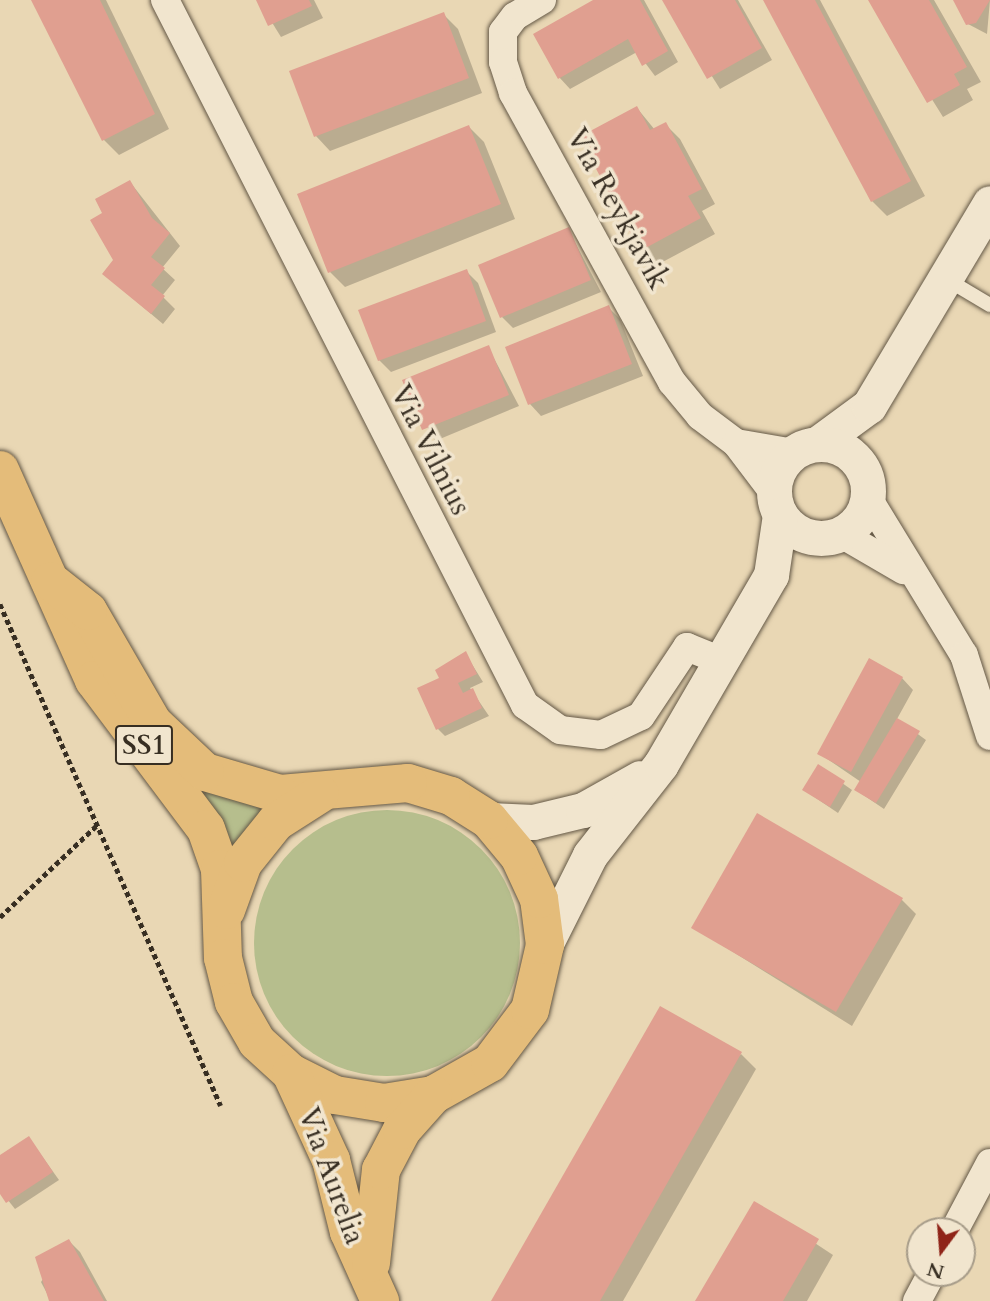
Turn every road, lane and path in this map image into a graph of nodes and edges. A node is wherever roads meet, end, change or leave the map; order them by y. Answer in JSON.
{"nodes":[{"id":1,"x":165,"y":0,"type":"edge"},
{"id":2,"x":542,"y":0,"type":"edge"},
{"id":3,"x":990,"y":203,"type":"edge"},
{"id":4,"x":948,"y":280,"type":"junction"},
{"id":5,"x":990,"y":305,"type":"edge"},
{"id":6,"x":869,"y":406,"type":"junction"},
{"id":7,"x":736,"y":443,"type":"junction"},
{"id":8,"x":805,"y":449,"type":"junction"},
{"id":9,"x":859,"y":463,"type":"junction"},
{"id":10,"x":0,"y":470,"type":"edge"},
{"id":11,"x":868,"y":498,"type":"junction"},
{"id":12,"x":777,"y":504,"type":"junction"},
{"id":13,"x":832,"y":536,"type":"junction"},
{"id":14,"x":771,"y":575,"type":"junction"},
{"id":15,"x":50,"y":581,"type":"junction"},
{"id":16,"x":929,"y":593,"type":"junction"},
{"id":17,"x":0,"y":604,"type":"edge"},
{"id":18,"x":721,"y":661,"type":"junction"},
{"id":19,"x":990,"y":736,"type":"edge"},
{"id":20,"x":661,"y":764,"type":"junction"},
{"id":21,"x":320,"y":794,"type":"junction"},
{"id":22,"x":489,"y":820,"type":"junction"},
{"id":23,"x":97,"y":824,"type":"junction"},
{"id":24,"x":225,"y":912,"type":"junction"},
{"id":25,"x":0,"y":917,"type":"edge"},
{"id":26,"x":545,"y":946,"type":"junction"},
{"id":27,"x":291,"y":1073,"type":"junction"},
{"id":28,"x":433,"y":1095,"type":"junction"},
{"id":29,"x":221,"y":1105,"type":"dead end"},
{"id":30,"x":990,"y":1163,"type":"edge"},
{"id":31,"x":961,"y":1217,"type":"edge"},
{"id":32,"x":376,"y":1290,"type":"edge"}],
"edges":[{"from":1,"to":18,"type":"street","name":"Via Vilnius"},
{"from":2,"to":7,"type":"street","name":"Via Reykjavik"},
{"from":3,"to":4,"type":"street"},
{"from":4,"to":5,"type":"lane"},
{"from":4,"to":6,"type":"street"},
{"from":6,"to":8,"type":"street"},
{"from":6,"to":9,"type":"street"},
{"from":7,"to":8,"type":"street","name":"Via Reykjavik"},
{"from":7,"to":12,"type":"street","name":"Via Reykjavik"},
{"from":8,"to":9,"type":"street"},
{"from":8,"to":12,"type":"street"},
{"from":9,"to":11,"type":"street"},
{"from":10,"to":15,"type":"main road","name":"Via Aurelia","number":"SS1"},
{"from":11,"to":13,"type":"street"},
{"from":11,"to":16,"type":"street"},
{"from":12,"to":13,"type":"street"},
{"from":12,"to":14,"type":"street"},
{"from":13,"to":14,"type":"street"},
{"from":13,"to":16,"type":"street"},
{"from":14,"to":18,"type":"street"},
{"from":15,"to":21,"type":"main road","name":"Via Aurelia","number":"SS1"},
{"from":15,"to":24,"type":"main road","name":"Via Aurelia","number":"SS1"},
{"from":16,"to":19,"type":"street"},
{"from":17,"to":23,"type":"path"},
{"from":18,"to":20,"type":"street"},
{"from":20,"to":22,"type":"street"},
{"from":20,"to":26,"type":"street"},
{"from":21,"to":22,"type":"main road","name":"Via Aurelia","number":"SS1"},
{"from":21,"to":24,"type":"main road","name":"Via Aurelia","number":"SS1"},
{"from":22,"to":26,"type":"main road","name":"Via Aurelia","number":"SS1"},
{"from":23,"to":25,"type":"path"},
{"from":23,"to":29,"type":"path"},
{"from":24,"to":27,"type":"main road","name":"Via Aurelia","number":"SS1"},
{"from":26,"to":28,"type":"main road","name":"Via Aurelia","number":"SS1"},
{"from":27,"to":28,"type":"main road","name":"Via Aurelia","number":"SS1"},
{"from":27,"to":32,"type":"main road","name":"Via Aurelia","number":"SS1"},
{"from":28,"to":32,"type":"main road","name":"Via Aurelia","number":"SS1"},
{"from":30,"to":31,"type":"street"}]}
